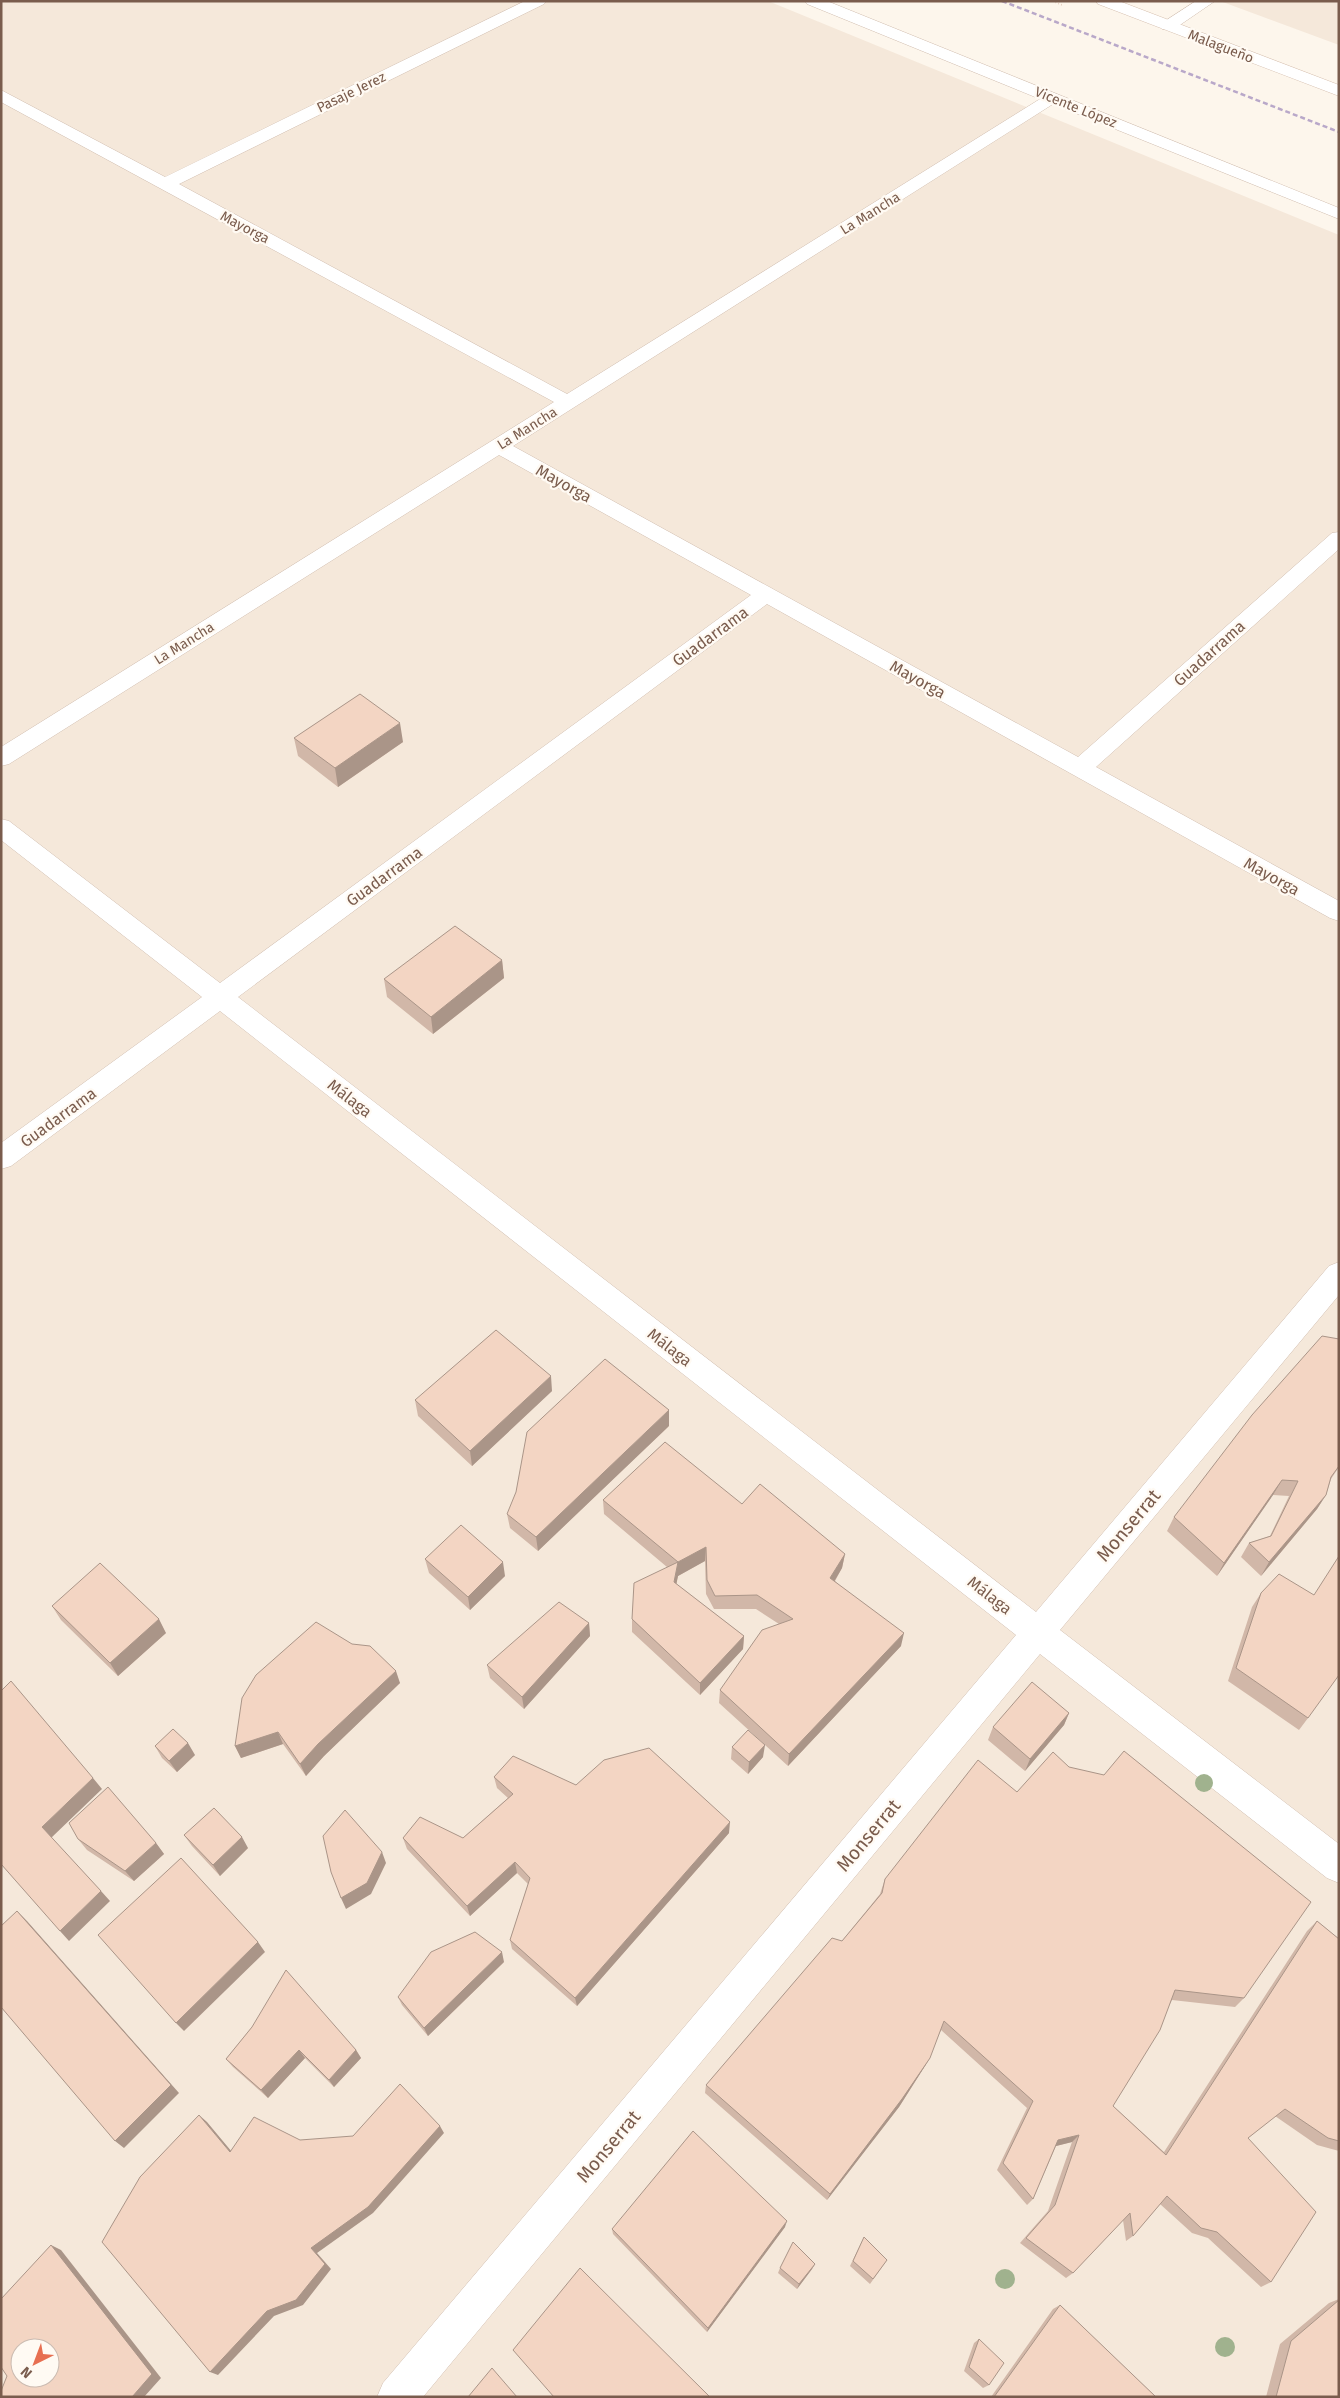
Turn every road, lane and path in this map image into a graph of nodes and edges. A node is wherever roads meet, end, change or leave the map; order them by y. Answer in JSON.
{"nodes":[{"id":1,"x":538,"y":1,"type":"edge"},
{"id":2,"x":813,"y":1,"type":"edge"},
{"id":3,"x":1104,"y":1,"type":"edge"},
{"id":4,"x":1207,"y":1,"type":"edge"},
{"id":5,"x":1168,"y":26,"type":"junction"},
{"id":6,"x":1339,"y":91,"type":"edge"},
{"id":7,"x":1,"y":95,"type":"edge"},
{"id":8,"x":1052,"y":98,"type":"junction"},
{"id":9,"x":165,"y":184,"type":"junction"},
{"id":10,"x":1339,"y":214,"type":"edge"},
{"id":11,"x":568,"y":402,"type":"junction"},
{"id":12,"x":498,"y":446,"type":"junction"},
{"id":13,"x":1339,"y":538,"type":"edge"},
{"id":14,"x":766,"y":595,"type":"junction"},
{"id":15,"x":1,"y":758,"type":"edge"},
{"id":16,"x":1079,"y":769,"type":"junction"},
{"id":17,"x":1,"y":827,"type":"edge"},
{"id":18,"x":1339,"y":912,"type":"edge"},
{"id":19,"x":220,"y":997,"type":"junction"},
{"id":20,"x":1,"y":1158,"type":"edge"},
{"id":21,"x":1339,"y":1274,"type":"edge"},
{"id":22,"x":1038,"y":1632,"type":"junction"},
{"id":23,"x":1339,"y":1866,"type":"edge"},
{"id":24,"x":397,"y":2397,"type":"edge"}],
"edges":[{"from":1,"to":9,"type":"street","name":"Pasaje Jerez"},
{"from":2,"to":8,"type":"street","name":"Vicente López"},
{"from":3,"to":5,"type":"street","name":"Malagueño"},
{"from":4,"to":5,"type":"street"},
{"from":5,"to":6,"type":"street","name":"Malagueño"},
{"from":7,"to":9,"type":"street","name":"Mayorga"},
{"from":8,"to":10,"type":"street","name":"Vicente López"},
{"from":8,"to":11,"type":"street","name":"La Mancha"},
{"from":9,"to":11,"type":"street","name":"Mayorga"},
{"from":11,"to":12,"type":"street","name":"La Mancha"},
{"from":12,"to":14,"type":"street","name":"Mayorga"},
{"from":12,"to":15,"type":"street","name":"La Mancha"},
{"from":13,"to":16,"type":"street","name":"Guadarrama"},
{"from":14,"to":16,"type":"street","name":"Mayorga"},
{"from":14,"to":19,"type":"street","name":"Guadarrama"},
{"from":16,"to":18,"type":"street","name":"Mayorga"},
{"from":17,"to":19,"type":"street","name":"Málaga"},
{"from":19,"to":20,"type":"street","name":"Guadarrama"},
{"from":19,"to":22,"type":"street","name":"Málaga"},
{"from":21,"to":22,"type":"street","name":"Monserrat"},
{"from":22,"to":23,"type":"street","name":"Málaga"},
{"from":22,"to":24,"type":"street","name":"Monserrat"}]}
